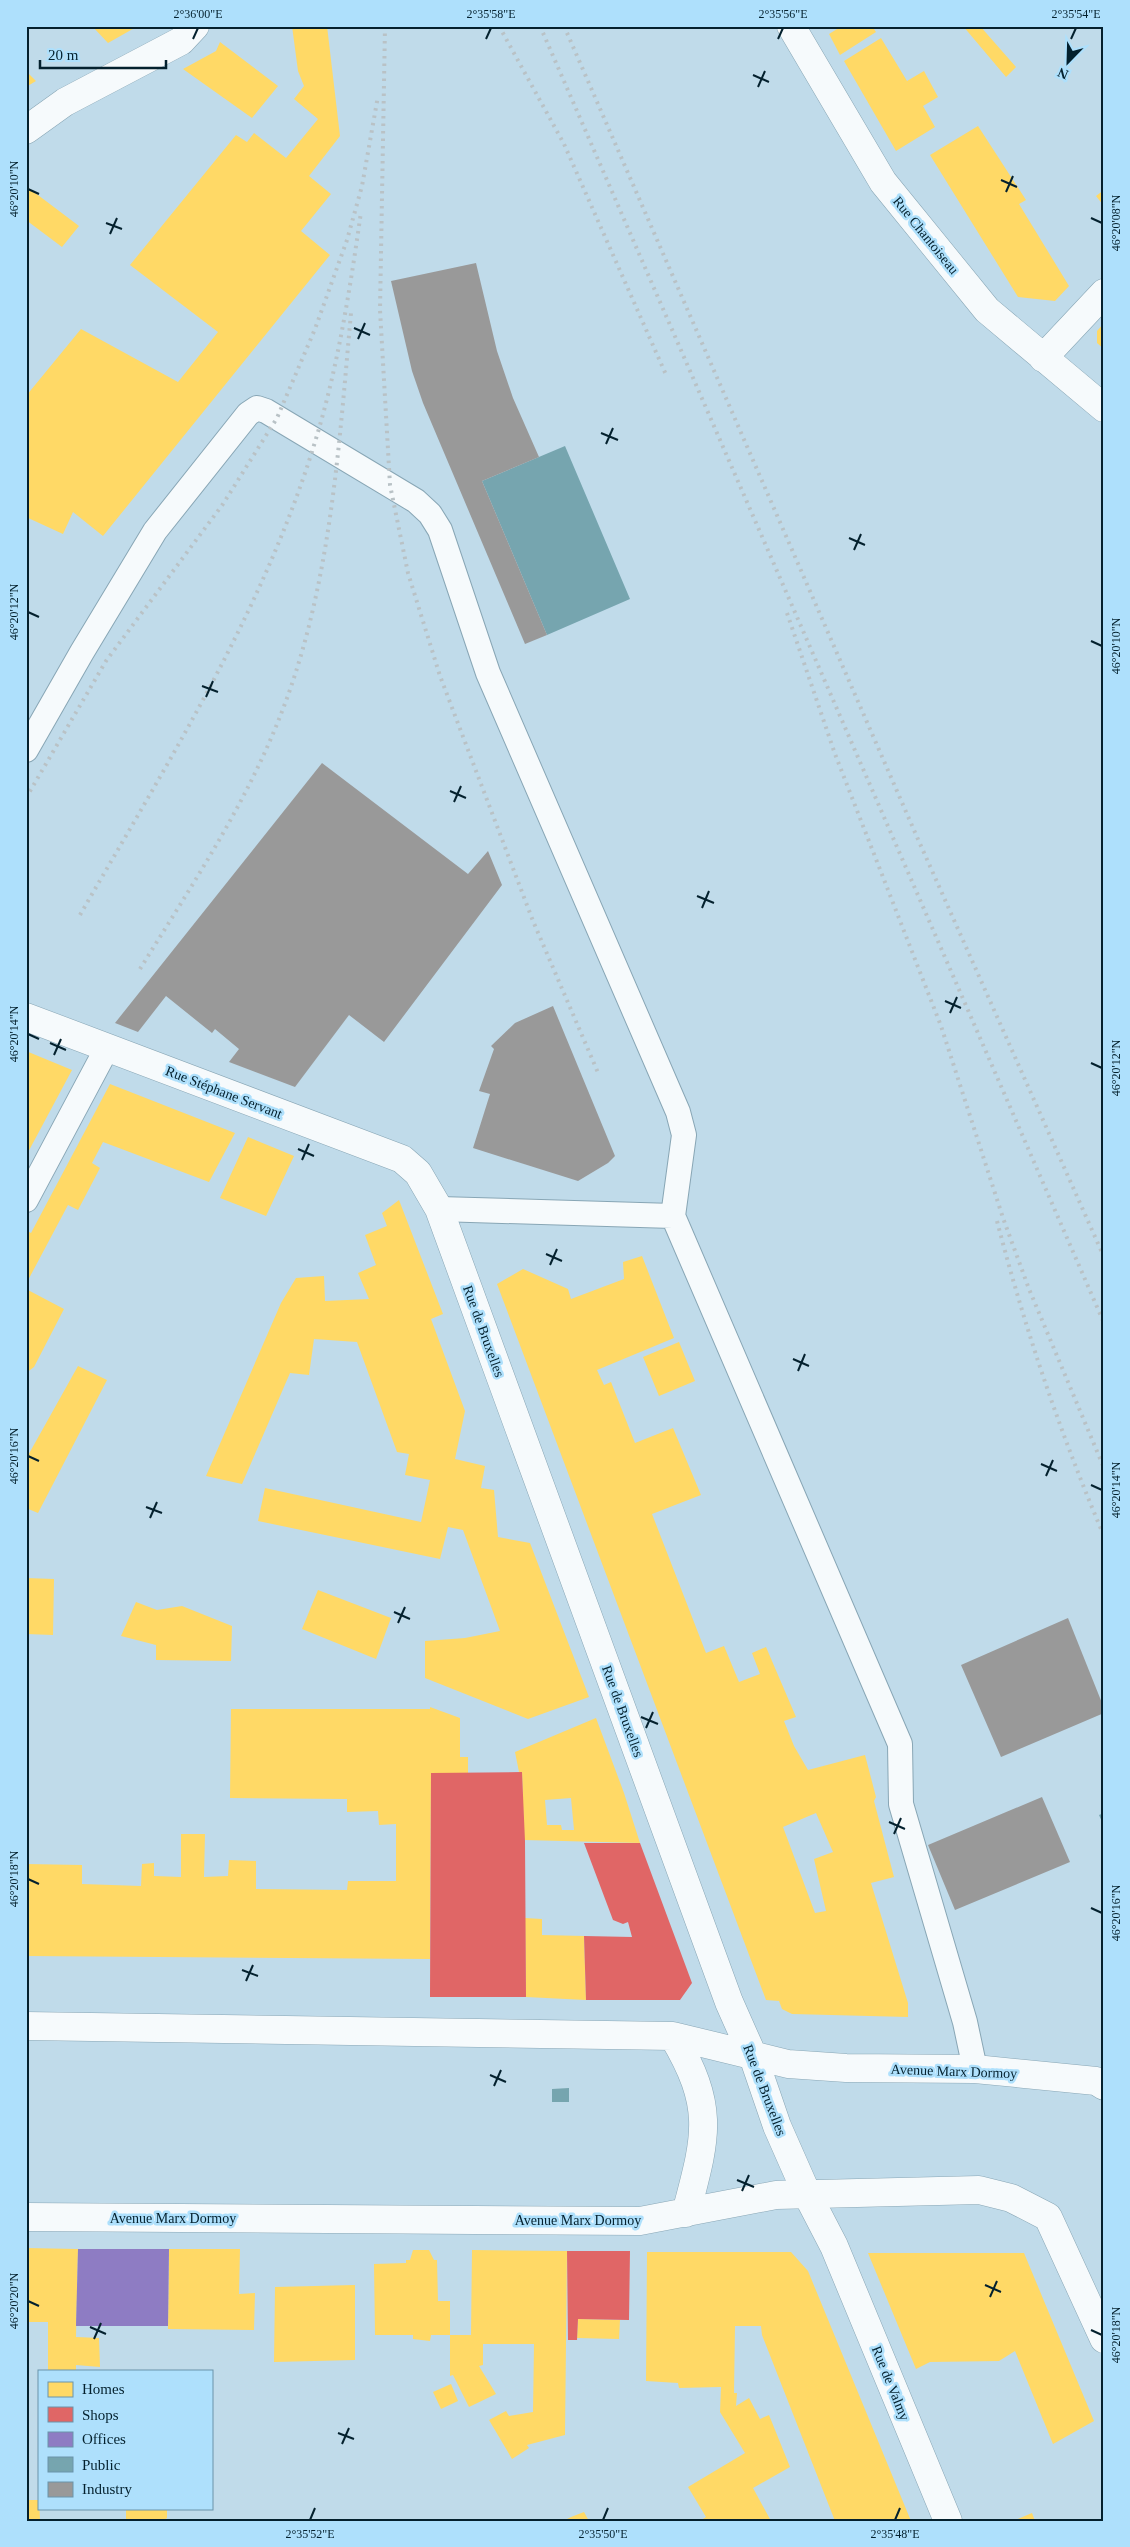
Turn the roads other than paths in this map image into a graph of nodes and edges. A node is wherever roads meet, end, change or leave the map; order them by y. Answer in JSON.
{"nodes":[{"id":1,"x":195,"y":26,"type":"edge"},
{"id":2,"x":792,"y":26,"type":"edge"},
{"id":3,"x":26,"y":130,"type":"edge"},
{"id":4,"x":1104,"y":293,"type":"edge"},
{"id":5,"x":1043,"y":358,"type":"junction"},
{"id":6,"x":1104,"y":408,"type":"edge"},
{"id":7,"x":26,"y":750,"type":"edge"},
{"id":8,"x":26,"y":1017,"type":"edge"},
{"id":9,"x":107,"y":1048,"type":"junction"},
{"id":10,"x":418,"y":1173,"type":"joint"},
{"id":11,"x":26,"y":1200,"type":"edge"},
{"id":12,"x":439,"y":1209,"type":"junction"},
{"id":13,"x":673,"y":1216,"type":"junction"},
{"id":14,"x":26,"y":2026,"type":"edge"},
{"id":15,"x":673,"y":2036,"type":"junction"},
{"id":16,"x":753,"y":2056,"type":"junction"},
{"id":17,"x":975,"y":2069,"type":"junction"},
{"id":18,"x":1104,"y":2086,"type":"edge"},
{"id":19,"x":807,"y":2194,"type":"junction"},
{"id":20,"x":686,"y":2213,"type":"junction"},
{"id":21,"x":26,"y":2217,"type":"edge"},
{"id":22,"x":834,"y":2246,"type":"joint"},
{"id":23,"x":1104,"y":2339,"type":"edge"},
{"id":24,"x":948,"y":2521,"type":"edge"}],
"edges":[{"from":1,"to":3,"type":"street"},
{"from":2,"to":5,"type":"street","name":"Rue Chantoiseau"},
{"from":4,"to":5,"type":"street"},
{"from":5,"to":6,"type":"street","name":"Rue Chantoiseau"},
{"from":7,"to":13,"type":"lane"},
{"from":8,"to":9,"type":"street","name":"Rue Stéphane Servant"},
{"from":9,"to":10,"type":"street","name":"Rue Stéphane Servant"},
{"from":9,"to":11,"type":"lane"},
{"from":10,"to":12,"type":"street","name":"Rue de Bruxelles"},
{"from":12,"to":13,"type":"lane"},
{"from":12,"to":16,"type":"street","name":"Rue de Bruxelles"},
{"from":13,"to":17,"type":"lane"},
{"from":14,"to":15,"type":"street","name":"Avenue Marx Dormoy"},
{"from":15,"to":16,"type":"street","name":"Avenue Marx Dormoy"},
{"from":15,"to":20,"type":"street"},
{"from":16,"to":17,"type":"street","name":"Avenue Marx Dormoy"},
{"from":16,"to":19,"type":"street","name":"Rue de Bruxelles"},
{"from":17,"to":18,"type":"street","name":"Avenue Marx Dormoy"},
{"from":19,"to":20,"type":"street","name":"Avenue Marx Dormoy"},
{"from":19,"to":22,"type":"street","name":"Rue de Bruxelles"},
{"from":19,"to":23,"type":"street","name":"Avenue Marx Dormoy"},
{"from":20,"to":21,"type":"street","name":"Avenue Marx Dormoy"},
{"from":22,"to":24,"type":"street","name":"Rue de Valmy"}]}
